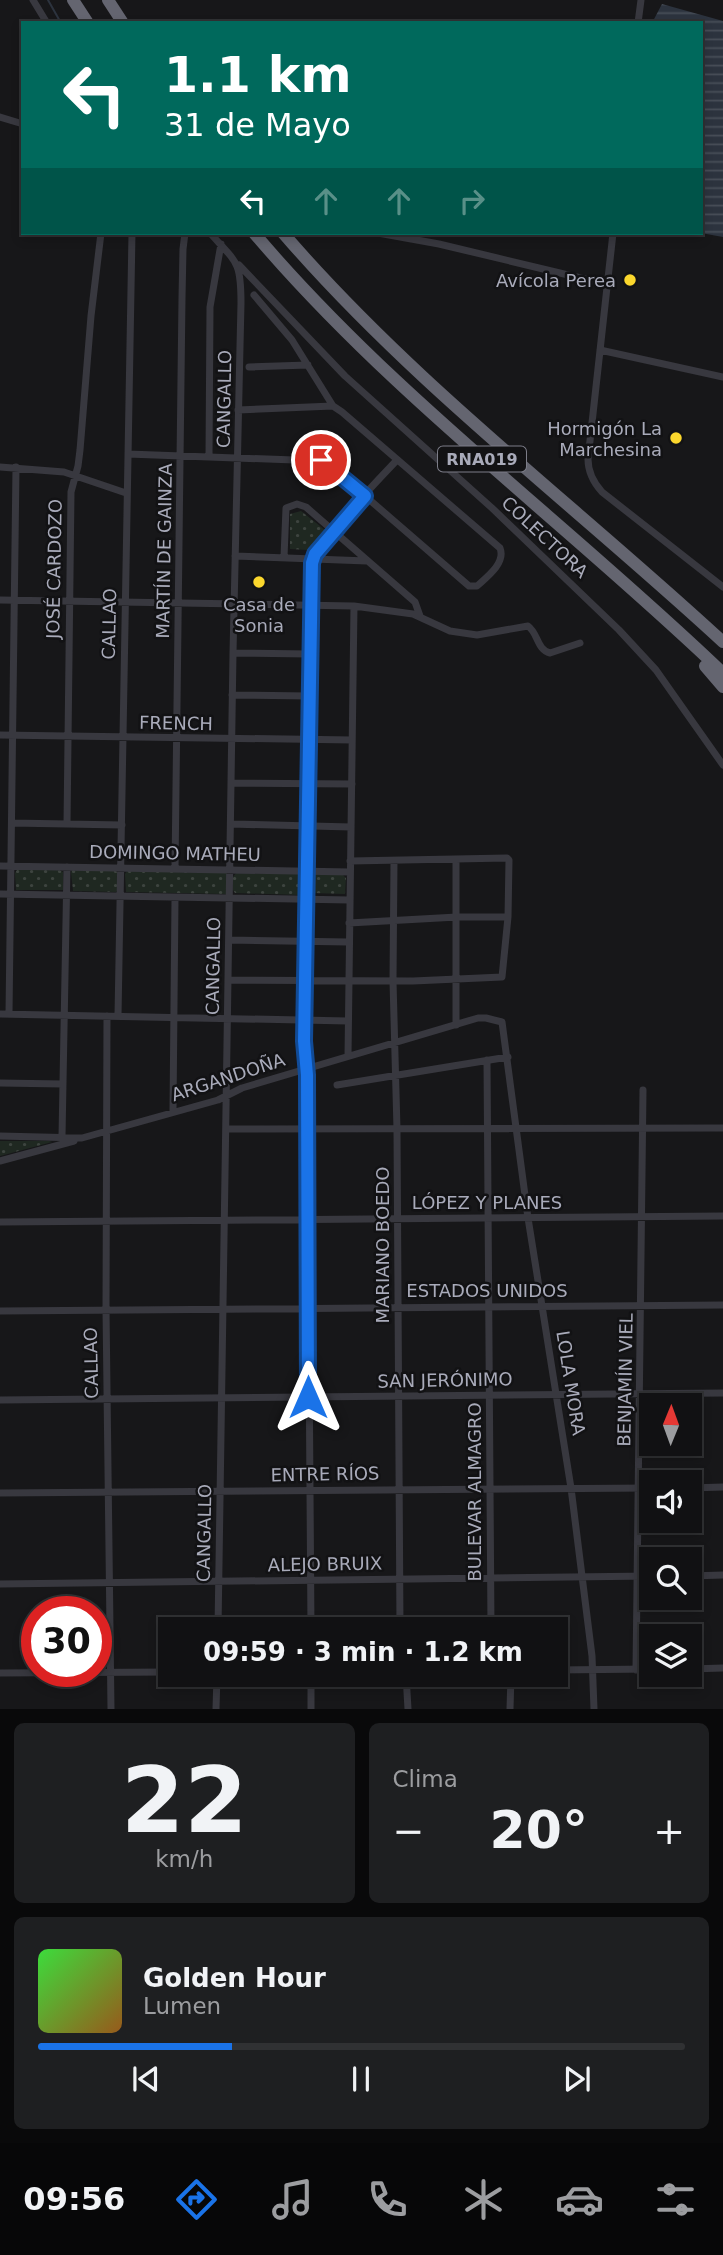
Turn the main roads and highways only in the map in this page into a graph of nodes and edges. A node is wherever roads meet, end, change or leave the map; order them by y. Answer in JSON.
{"nodes":[{"id":1,"x":74,"y":0,"type":"edge"},
{"id":2,"x":81,"y":0,"type":"edge"},
{"id":3,"x":108,"y":0,"type":"edge"},
{"id":4,"x":116,"y":0,"type":"edge"},
{"id":5,"x":87,"y":21,"type":"edge"},
{"id":6,"x":95,"y":21,"type":"edge"},
{"id":7,"x":122,"y":21,"type":"edge"},
{"id":8,"x":130,"y":21,"type":"edge"},
{"id":9,"x":256,"y":235,"type":"edge"},
{"id":10,"x":285,"y":235,"type":"edge"},
{"id":11,"x":615,"y":577,"type":"junction"},
{"id":12,"x":723,"y":640,"type":"edge"},
{"id":13,"x":723,"y":673,"type":"edge"},
{"id":14,"x":723,"y":687,"type":"edge"}],
"edges":[{"from":1,"to":5,"type":"highway"},
{"from":2,"to":6,"type":"highway"},
{"from":3,"to":7,"type":"highway"},
{"from":4,"to":8,"type":"highway"},
{"from":9,"to":11,"type":"highway","number":"RNA019"},
{"from":10,"to":12,"type":"highway","number":"RNA019"},
{"from":11,"to":13,"type":"highway","number":"RNA019"},
{"from":11,"to":14,"type":"highway"}]}
